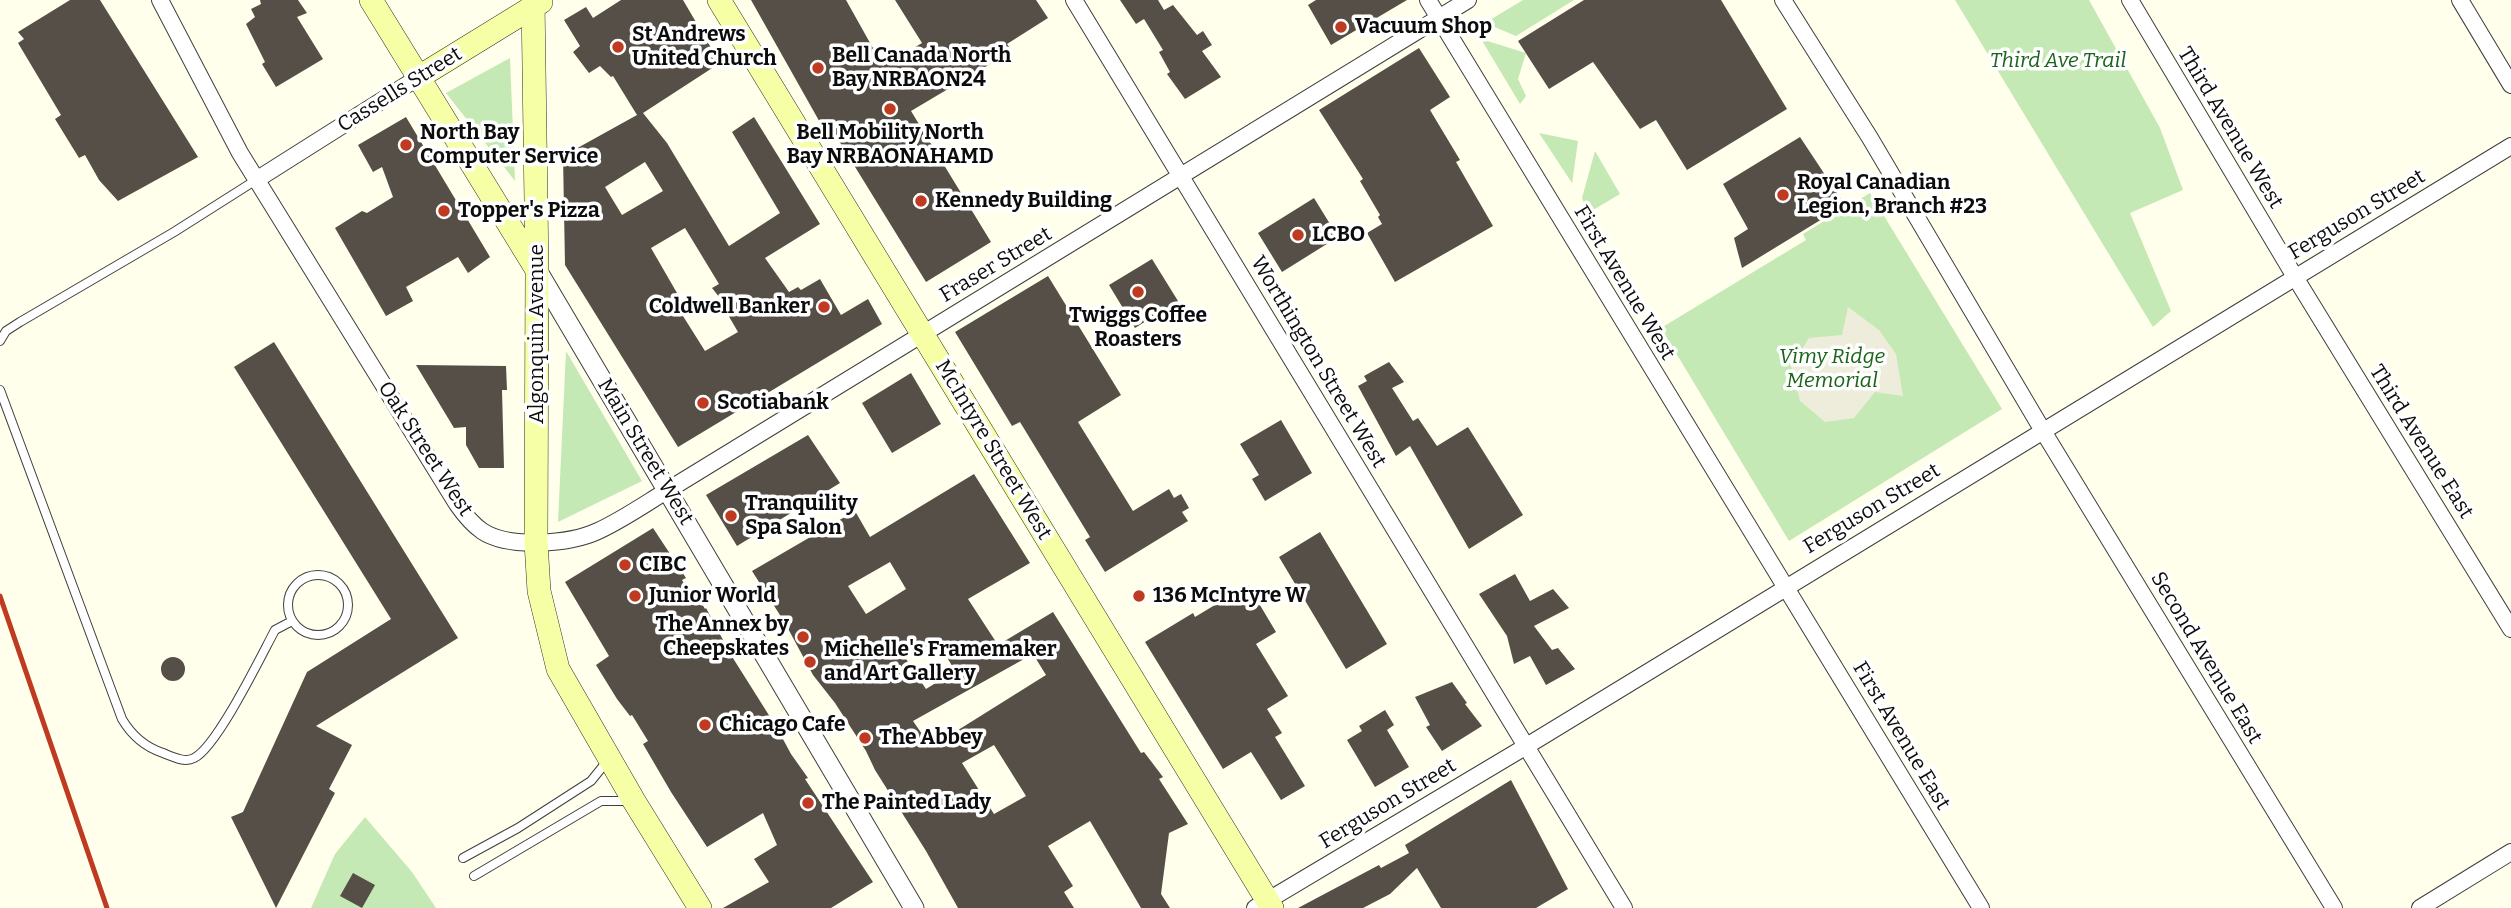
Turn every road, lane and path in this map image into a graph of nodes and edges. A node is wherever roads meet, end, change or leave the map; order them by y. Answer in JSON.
{"nodes":[{"id":1,"x":160,"y":0,"type":"edge"},
{"id":2,"x":371,"y":0,"type":"edge"},
{"id":3,"x":719,"y":0,"type":"edge"},
{"id":4,"x":1074,"y":0,"type":"edge"},
{"id":5,"x":1428,"y":0,"type":"edge"},
{"id":6,"x":1468,"y":0,"type":"edge"},
{"id":7,"x":1783,"y":0,"type":"edge"},
{"id":8,"x":2130,"y":0,"type":"edge"},
{"id":9,"x":2460,"y":0,"type":"edge"},
{"id":10,"x":536,"y":2,"type":"edge"},
{"id":11,"x":1438,"y":17,"type":"junction"},
{"id":12,"x":419,"y":78,"type":"junction"},
{"id":13,"x":2511,"y":85,"type":"edge"},
{"id":14,"x":2511,"y":146,"type":"edge"},
{"id":15,"x":1182,"y":176,"type":"junction"},
{"id":16,"x":256,"y":180,"type":"junction"},
{"id":17,"x":537,"y":270,"type":"junction"},
{"id":18,"x":2295,"y":277,"type":"junction"},
{"id":19,"x":922,"y":334,"type":"junction"},
{"id":20,"x":0,"y":341,"type":"edge"},
{"id":21,"x":0,"y":390,"type":"edge"},
{"id":22,"x":2043,"y":431,"type":"junction"},
{"id":23,"x":668,"y":490,"type":"junction"},
{"id":24,"x":536,"y":542,"type":"junction"},
{"id":25,"x":1785,"y":586,"type":"junction"},
{"id":26,"x":292,"y":621,"type":"junction"},
{"id":27,"x":2511,"y":629,"type":"edge"},
{"id":28,"x":1525,"y":747,"type":"junction"},
{"id":29,"x":610,"y":758,"type":"junction"},
{"id":30,"x":634,"y":801,"type":"junction"},
{"id":31,"x":2511,"y":852,"type":"edge"},
{"id":32,"x":463,"y":858,"type":"dead end"},
{"id":33,"x":474,"y":876,"type":"dead end"},
{"id":34,"x":1265,"y":906,"type":"edge"},
{"id":35,"x":700,"y":908,"type":"edge"},
{"id":36,"x":914,"y":908,"type":"edge"},
{"id":37,"x":1624,"y":908,"type":"edge"},
{"id":38,"x":1981,"y":908,"type":"edge"},
{"id":39,"x":2334,"y":908,"type":"edge"},
{"id":40,"x":2420,"y":908,"type":"edge"}],
"edges":[{"from":1,"to":16,"type":"street","name":"Oak Street West"},
{"from":2,"to":12,"type":"main road","name":"Main Street West"},
{"from":3,"to":19,"type":"main road","name":"McIntyre Street West"},
{"from":4,"to":15,"type":"street","name":"Worthington Street West"},
{"from":5,"to":11,"type":"street","name":"First Avenue West"},
{"from":6,"to":11,"type":"street","name":"Fraser Street"},
{"from":7,"to":22,"type":"street","name":"Second Avenue East"},
{"from":8,"to":18,"type":"street","name":"Third Avenue West"},
{"from":9,"to":13,"type":"street"},
{"from":10,"to":12,"type":"main road","name":"Cassells Street"},
{"from":10,"to":17,"type":"main road","name":"Algonquin Avenue"},
{"from":11,"to":15,"type":"street","name":"Fraser Street"},
{"from":11,"to":25,"type":"street","name":"First Avenue West"},
{"from":12,"to":16,"type":"street","name":"Cassells Street"},
{"from":12,"to":17,"type":"main road","name":"Main Street West"},
{"from":14,"to":18,"type":"street","name":"Ferguson Street"},
{"from":15,"to":19,"type":"street","name":"Fraser Street"},
{"from":15,"to":28,"type":"street","name":"Worthington Street West"},
{"from":16,"to":20,"type":"lane"},
{"from":16,"to":24,"type":"street","name":"Oak Street West"},
{"from":17,"to":23,"type":"street","name":"Main Street West"},
{"from":17,"to":24,"type":"main road","name":"Algonquin Avenue"},
{"from":18,"to":22,"type":"street","name":"Ferguson Street"},
{"from":18,"to":27,"type":"street","name":"Third Avenue East"},
{"from":19,"to":23,"type":"street","name":"Fraser Street"},
{"from":19,"to":34,"type":"main road","name":"McIntyre Street West"},
{"from":21,"to":26,"type":"lane"},
{"from":22,"to":25,"type":"street","name":"Ferguson Street"},
{"from":22,"to":39,"type":"street","name":"Second Avenue East"},
{"from":23,"to":24,"type":"street","name":"Fraser Street"},
{"from":23,"to":36,"type":"street","name":"Main Street West"},
{"from":24,"to":29,"type":"main road"},
{"from":25,"to":28,"type":"street","name":"Ferguson Street"},
{"from":25,"to":38,"type":"street","name":"First Avenue East"},
{"from":26,"to":26,"type":"lane"},
{"from":28,"to":34,"type":"street","name":"Ferguson Street"},
{"from":28,"to":37,"type":"street","name":"Worthington Street West"},
{"from":29,"to":30,"type":"main road"},
{"from":29,"to":32,"type":"lane"},
{"from":30,"to":33,"type":"lane"},
{"from":30,"to":35,"type":"main road"},
{"from":31,"to":40,"type":"street"}]}
